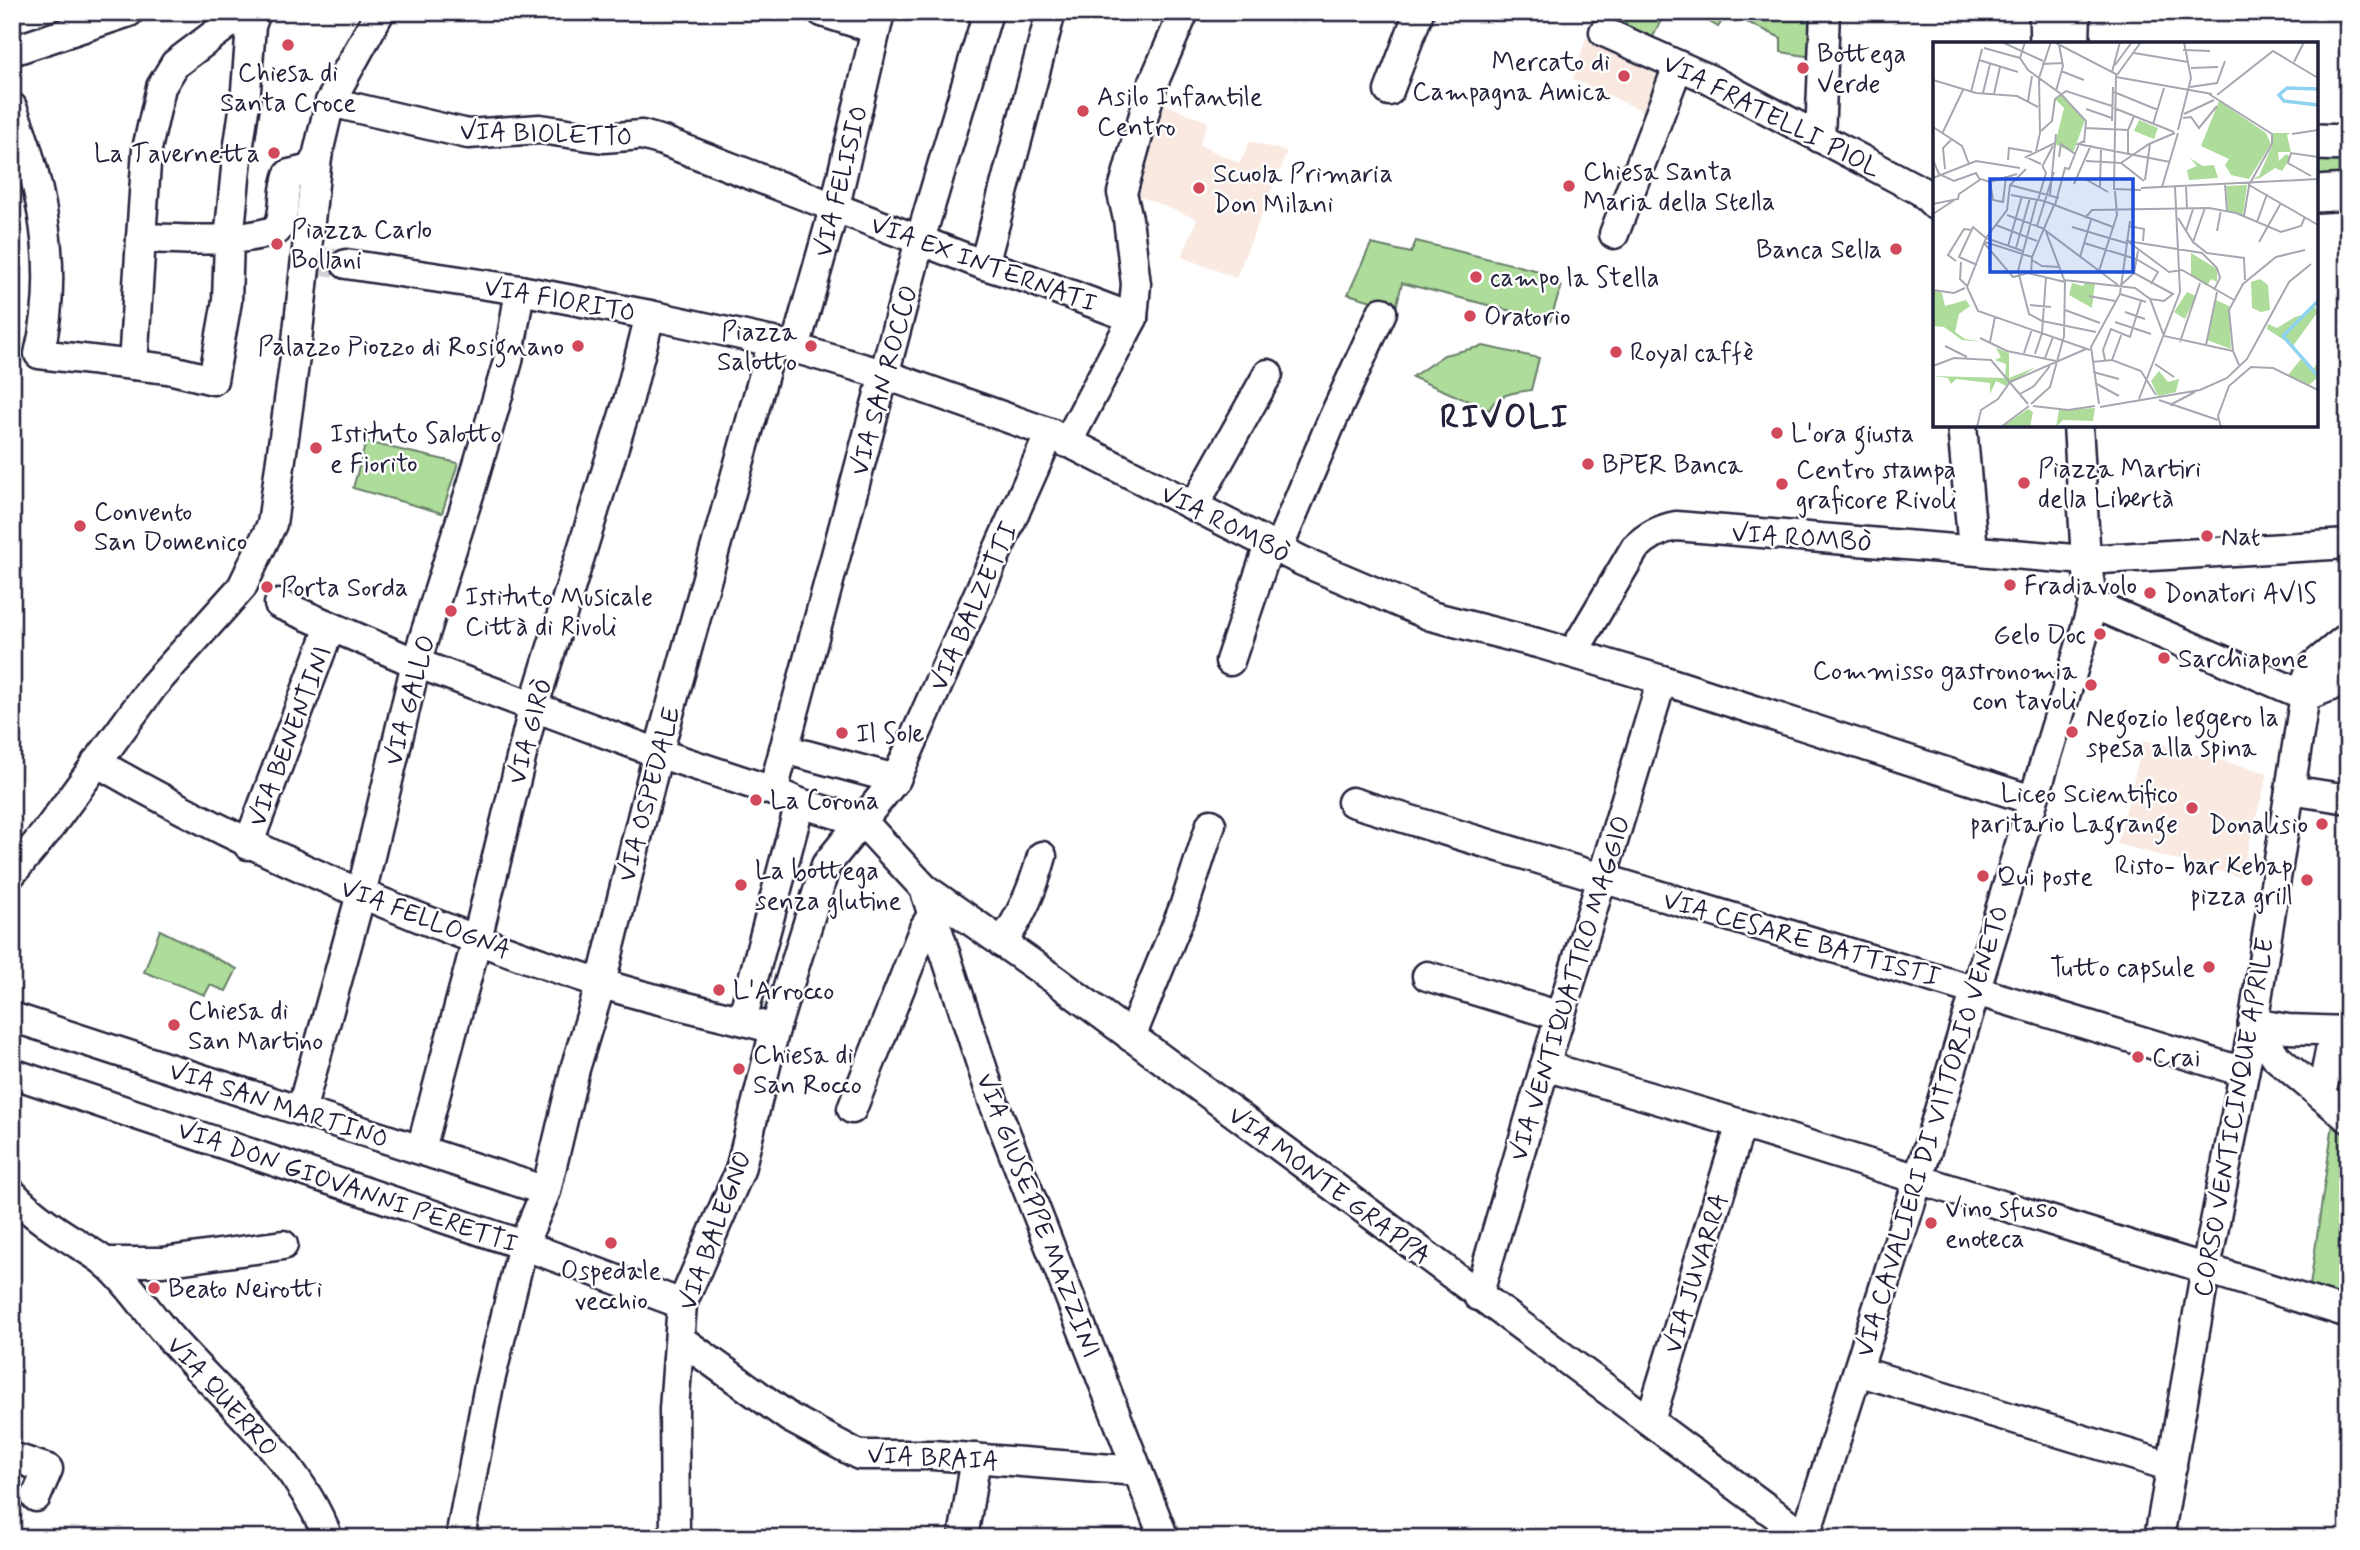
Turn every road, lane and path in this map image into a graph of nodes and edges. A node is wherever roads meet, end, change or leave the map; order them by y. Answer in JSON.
{"nodes":[{"id":1,"x":129,"y":12,"type":"edge"},
{"id":2,"x":244,"y":12,"type":"edge"},
{"id":3,"x":256,"y":12,"type":"edge"},
{"id":4,"x":380,"y":12,"type":"edge"},
{"id":5,"x":822,"y":12,"type":"edge"},
{"id":6,"x":988,"y":12,"type":"edge"},
{"id":7,"x":1051,"y":12,"type":"edge"},
{"id":8,"x":1184,"y":12,"type":"edge"},
{"id":9,"x":1419,"y":12,"type":"edge"},
{"id":10,"x":1825,"y":12,"type":"edge"},
{"id":11,"x":878,"y":20,"type":"edge"},
{"id":12,"x":1604,"y":32,"type":"dead end"},
{"id":13,"x":12,"y":51,"type":"edge"},
{"id":14,"x":1678,"y":66,"type":"junction"},
{"id":15,"x":1389,"y":91,"type":"dead end"},
{"id":16,"x":330,"y":102,"type":"junction"},
{"id":17,"x":12,"y":107,"type":"edge"},
{"id":18,"x":1820,"y":138,"type":"junction"},
{"id":19,"x":2318,"y":142,"type":"edge"},
{"id":20,"x":2348,"y":143,"type":"edge"},
{"id":21,"x":318,"y":155,"type":"junction"},
{"id":22,"x":2348,"y":192,"type":"edge"},
{"id":23,"x":2318,"y":194,"type":"edge"},
{"id":24,"x":1933,"y":203,"type":"edge"},
{"id":25,"x":835,"y":206,"type":"junction"},
{"id":26,"x":1614,"y":234,"type":"dead end"},
{"id":27,"x":141,"y":238,"type":"junction"},
{"id":28,"x":229,"y":240,"type":"junction"},
{"id":29,"x":920,"y":240,"type":"junction"},
{"id":30,"x":346,"y":264,"type":"tunnel mouth"},
{"id":31,"x":984,"y":265,"type":"junction"},
{"id":32,"x":520,"y":290,"type":"junction"},
{"id":33,"x":1382,"y":312,"type":"dead end"},
{"id":34,"x":650,"y":315,"type":"junction"},
{"id":35,"x":1133,"y":318,"type":"junction"},
{"id":36,"x":784,"y":345,"type":"junction"},
{"id":37,"x":133,"y":365,"type":"junction"},
{"id":38,"x":886,"y":374,"type":"junction"},
{"id":39,"x":1269,"y":374,"type":"dead end"},
{"id":40,"x":1962,"y":427,"type":"edge"},
{"id":41,"x":2078,"y":427,"type":"edge"},
{"id":42,"x":1059,"y":438,"type":"junction"},
{"id":43,"x":1194,"y":506,"type":"junction"},
{"id":44,"x":2348,"y":544,"type":"edge"},
{"id":45,"x":1274,"y":547,"type":"junction"},
{"id":46,"x":1973,"y":550,"type":"junction"},
{"id":47,"x":2086,"y":560,"type":"junction"},
{"id":48,"x":279,"y":604,"type":"dead end"},
{"id":49,"x":2093,"y":604,"type":"junction"},
{"id":50,"x":330,"y":626,"type":"junction"},
{"id":51,"x":2348,"y":638,"type":"edge"},
{"id":52,"x":1573,"y":653,"type":"junction"},
{"id":53,"x":1230,"y":661,"type":"dead end"},
{"id":54,"x":416,"y":663,"type":"junction"},
{"id":55,"x":2348,"y":672,"type":"edge"},
{"id":56,"x":1662,"y":680,"type":"junction"},
{"id":57,"x":2306,"y":696,"type":"junction"},
{"id":58,"x":534,"y":705,"type":"junction"},
{"id":59,"x":784,"y":749,"type":"junction"},
{"id":60,"x":658,"y":752,"type":"junction"},
{"id":61,"x":96,"y":762,"type":"junction"},
{"id":62,"x":896,"y":779,"type":"junction"},
{"id":63,"x":2290,"y":790,"type":"junction"},
{"id":64,"x":773,"y":791,"type":"junction"},
{"id":65,"x":2348,"y":799,"type":"edge"},
{"id":66,"x":2032,"y":800,"type":"junction"},
{"id":67,"x":1352,"y":802,"type":"dead end"},
{"id":68,"x":800,"y":803,"type":"junction"},
{"id":69,"x":863,"y":822,"type":"junction"},
{"id":70,"x":1210,"y":824,"type":"dead end"},
{"id":71,"x":248,"y":845,"type":"junction"},
{"id":72,"x":1042,"y":856,"type":"dead end"},
{"id":73,"x":12,"y":873,"type":"edge"},
{"id":74,"x":1601,"y":879,"type":"junction"},
{"id":75,"x":361,"y":894,"type":"junction"},
{"id":76,"x":929,"y":901,"type":"junction"},
{"id":77,"x":477,"y":939,"type":"junction"},
{"id":78,"x":1002,"y":943,"type":"junction"},
{"id":79,"x":1427,"y":976,"type":"dead end"},
{"id":80,"x":601,"y":983,"type":"junction"},
{"id":81,"x":1974,"y":988,"type":"junction"},
{"id":82,"x":1560,"y":1016,"type":"junction"},
{"id":83,"x":12,"y":1017,"type":"edge"},
{"id":84,"x":742,"y":1020,"type":"junction"},
{"id":85,"x":2253,"y":1023,"type":"junction"},
{"id":86,"x":775,"y":1029,"type":"junction"},
{"id":87,"x":2341,"y":1031,"type":"edge"},
{"id":88,"x":1131,"y":1037,"type":"junction"},
{"id":89,"x":1545,"y":1066,"type":"junction"},
{"id":90,"x":2244,"y":1072,"type":"junction"},
{"id":91,"x":12,"y":1073,"type":"edge"},
{"id":92,"x":2330,"y":1103,"type":"edge"},
{"id":93,"x":852,"y":1109,"type":"dead end"},
{"id":94,"x":301,"y":1111,"type":"junction"},
{"id":95,"x":1741,"y":1124,"type":"junction"},
{"id":96,"x":421,"y":1149,"type":"junction"},
{"id":97,"x":1918,"y":1180,"type":"junction"},
{"id":98,"x":546,"y":1191,"type":"junction"},
{"id":99,"x":12,"y":1193,"type":"edge"},
{"id":100,"x":283,"y":1245,"type":"dead end"},
{"id":101,"x":523,"y":1245,"type":"junction"},
{"id":102,"x":106,"y":1262,"type":"junction"},
{"id":103,"x":2206,"y":1269,"type":"junction"},
{"id":104,"x":687,"y":1293,"type":"junction"},
{"id":105,"x":1478,"y":1296,"type":"junction"},
{"id":106,"x":2348,"y":1312,"type":"edge"},
{"id":107,"x":680,"y":1339,"type":"junction"},
{"id":108,"x":1858,"y":1371,"type":"junction"},
{"id":109,"x":1650,"y":1422,"type":"junction"},
{"id":110,"x":12,"y":1457,"type":"edge"},
{"id":111,"x":976,"y":1458,"type":"junction"},
{"id":112,"x":2172,"y":1467,"type":"junction"},
{"id":113,"x":1137,"y":1471,"type":"junction"},
{"id":114,"x":36,"y":1497,"type":"dead end"},
{"id":115,"x":1806,"y":1537,"type":"edge"},
{"id":116,"x":328,"y":1538,"type":"edge"},
{"id":117,"x":462,"y":1538,"type":"edge"},
{"id":118,"x":674,"y":1538,"type":"edge"},
{"id":119,"x":963,"y":1538,"type":"edge"},
{"id":120,"x":1164,"y":1538,"type":"edge"},
{"id":121,"x":2160,"y":1538,"type":"edge"}],
"edges":[{"from":1,"to":13,"type":"street"},
{"from":2,"to":27,"type":"street"},
{"from":3,"to":28,"type":"street"},
{"from":4,"to":16,"type":"street"},
{"from":5,"to":11,"type":"street"},
{"from":6,"to":29,"type":"street","name":"VIA SAN ROCCO"},
{"from":7,"to":31,"type":"street"},
{"from":8,"to":35,"type":"street"},
{"from":9,"to":15,"type":"street"},
{"from":10,"to":18,"type":"street"},
{"from":11,"to":25,"type":"street","name":"VIA FELISIO"},
{"from":12,"to":14,"type":"street","name":"VIA FRATELLI PIOL"},
{"from":14,"to":18,"type":"street","name":"VIA FRATELLI PIOL"},
{"from":14,"to":26,"type":"street"},
{"from":16,"to":21,"type":"street"},
{"from":16,"to":25,"type":"street","name":"VIA BIOLETTO"},
{"from":17,"to":37,"type":"street"},
{"from":18,"to":24,"type":"street","name":"VIA FRATELLI PIOL"},
{"from":19,"to":20,"type":"main road"},
{"from":21,"to":28,"type":"street"},
{"from":21,"to":61,"type":"street"},
{"from":22,"to":23,"type":"main road"},
{"from":25,"to":29,"type":"street","name":"VIA EX INTERNATI"},
{"from":25,"to":36,"type":"street","name":"VIA FELISIO"},
{"from":27,"to":28,"type":"street"},
{"from":27,"to":37,"type":"street"},
{"from":28,"to":37,"type":"street"},
{"from":29,"to":31,"type":"street","name":"VIA EX INTERNATI"},
{"from":29,"to":38,"type":"street","name":"VIA SAN ROCCO"},
{"from":30,"to":32,"type":"street","name":"VIA FIORITO"},
{"from":31,"to":35,"type":"street","name":"VIA EX INTERNATI"},
{"from":32,"to":34,"type":"street","name":"VIA FIORITO"},
{"from":32,"to":54,"type":"street","name":"VIA GALLO"},
{"from":33,"to":45,"type":"street"},
{"from":34,"to":36,"type":"street","name":"VIA FIORITO"},
{"from":34,"to":58,"type":"street","name":"VIA GIRÒ"},
{"from":35,"to":42,"type":"street","name":"VIA BALZETTI"},
{"from":36,"to":38,"type":"street"},
{"from":36,"to":60,"type":"street","name":"VIA OSPEDALE"},
{"from":38,"to":42,"type":"street","name":"VIA ROMBÒ"},
{"from":38,"to":59,"type":"street","name":"VIA SAN ROCCO"},
{"from":39,"to":43,"type":"street"},
{"from":40,"to":46,"type":"street"},
{"from":41,"to":47,"type":"street"},
{"from":42,"to":43,"type":"street","name":"VIA ROMBÒ"},
{"from":42,"to":62,"type":"street","name":"VIA BALZETTI"},
{"from":43,"to":45,"type":"street","name":"VIA ROMBÒ"},
{"from":44,"to":47,"type":"street"},
{"from":45,"to":52,"type":"street","name":"VIA ROMBÒ"},
{"from":45,"to":53,"type":"street"},
{"from":46,"to":47,"type":"street"},
{"from":46,"to":52,"type":"street","name":"VIA ROMBÒ"},
{"from":47,"to":49,"type":"street"},
{"from":48,"to":50,"type":"street"},
{"from":49,"to":57,"type":"street"},
{"from":49,"to":66,"type":"street","name":"VIA CAVALIERI DI VITTORIO VENETO"},
{"from":50,"to":54,"type":"street"},
{"from":50,"to":71,"type":"street","name":"VIA BENENTINI"},
{"from":51,"to":57,"type":"street","name":"CORSO VENTICINQUE APRILE"},
{"from":52,"to":56,"type":"street","name":"VIA ROMBÒ"},
{"from":54,"to":58,"type":"street"},
{"from":54,"to":75,"type":"street","name":"VIA GALLO"},
{"from":55,"to":57,"type":"street"},
{"from":56,"to":66,"type":"street","name":"VIA ROMBÒ"},
{"from":56,"to":74,"type":"street","name":"VIA VENTIQUATTRO MAGGIO"},
{"from":57,"to":63,"type":"street","name":"CORSO VENTICINQUE APRILE"},
{"from":58,"to":60,"type":"street"},
{"from":58,"to":77,"type":"street","name":"VIA GIRÒ"},
{"from":59,"to":62,"type":"street"},
{"from":59,"to":64,"type":"street","name":"VIA SAN ROCCO"},
{"from":60,"to":64,"type":"street"},
{"from":60,"to":80,"type":"street","name":"VIA OSPEDALE"},
{"from":61,"to":71,"type":"street","name":"VIA FELLOGNA"},
{"from":61,"to":73,"type":"street"},
{"from":62,"to":69,"type":"street","name":"VIA BALZETTI"},
{"from":63,"to":65,"type":"street"},
{"from":63,"to":85,"type":"street","name":"CORSO VENTICINQUE APRILE"},
{"from":64,"to":68,"type":"street"},
{"from":66,"to":81,"type":"street","name":"VIA CAVALIERI DI VITTORIO VENETO"},
{"from":67,"to":74,"type":"street","name":"VIA CESARE BATTISTI"},
{"from":68,"to":69,"type":"street"},
{"from":68,"to":84,"type":"street"},
{"from":69,"to":76,"type":"street","name":"VIA MONTE GRAPPA"},
{"from":69,"to":86,"type":"street","name":"VIA BALEGNO"},
{"from":70,"to":88,"type":"street"},
{"from":71,"to":75,"type":"street","name":"VIA FELLOGNA"},
{"from":72,"to":78,"type":"street"},
{"from":74,"to":81,"type":"street","name":"VIA CESARE BATTISTI"},
{"from":74,"to":82,"type":"street","name":"VIA VENTIQUATTRO MAGGIO"},
{"from":75,"to":77,"type":"street","name":"VIA FELLOGNA"},
{"from":75,"to":94,"type":"street","name":"VIA GALLO"},
{"from":76,"to":78,"type":"street","name":"VIA MONTE GRAPPA"},
{"from":76,"to":93,"type":"street"},
{"from":76,"to":113,"type":"street","name":"VIA GIUSEPPE MAZZINI"},
{"from":77,"to":80,"type":"street","name":"VIA FELLOGNA"},
{"from":77,"to":96,"type":"street","name":"VIA GIRÒ"},
{"from":78,"to":88,"type":"street","name":"VIA MONTE GRAPPA"},
{"from":79,"to":82,"type":"street"},
{"from":80,"to":84,"type":"street","name":"VIA FELLOGNA"},
{"from":80,"to":98,"type":"street","name":"VIA OSPEDALE"},
{"from":81,"to":90,"type":"street","name":"VIA CESARE BATTISTI"},
{"from":81,"to":97,"type":"street","name":"VIA CAVALIERI DI VITTORIO VENETO"},
{"from":82,"to":89,"type":"street","name":"VIA VENTIQUATTRO MAGGIO"},
{"from":83,"to":94,"type":"street","name":"VIA SAN MARTINO"},
{"from":84,"to":86,"type":"street","name":"VIA FELLOGNA"},
{"from":85,"to":87,"type":"street"},
{"from":85,"to":90,"type":"street","name":"CORSO VENTICINQUE APRILE"},
{"from":85,"to":92,"type":"street"},
{"from":86,"to":104,"type":"street","name":"VIA BALEGNO"},
{"from":87,"to":92,"type":"street"},
{"from":88,"to":105,"type":"street","name":"VIA MONTE GRAPPA"},
{"from":89,"to":95,"type":"street"},
{"from":89,"to":105,"type":"street","name":"VIA VENTIQUATTRO MAGGIO"},
{"from":90,"to":103,"type":"street","name":"CORSO VENTICINQUE APRILE"},
{"from":91,"to":101,"type":"street","name":"VIA DON GIOVANNI PERETTI"},
{"from":94,"to":96,"type":"street","name":"VIA SAN MARTINO"},
{"from":95,"to":97,"type":"street"},
{"from":95,"to":109,"type":"street","name":"VIA JUVARRA"},
{"from":96,"to":98,"type":"street","name":"VIA SAN MARTINO"},
{"from":97,"to":103,"type":"street"},
{"from":97,"to":108,"type":"street","name":"VIA CAVALIERI DI VITTORIO VENETO"},
{"from":98,"to":101,"type":"street","name":"VIA OSPEDALE"},
{"from":99,"to":102,"type":"street","name":"VIA QUERRO"},
{"from":100,"to":102,"type":"street"},
{"from":101,"to":104,"type":"street","name":"VIA DON GIOVANNI PERETTI"},
{"from":101,"to":117,"type":"street","name":"VIA OSPEDALE"},
{"from":102,"to":116,"type":"street","name":"VIA QUERRO"},
{"from":103,"to":106,"type":"street"},
{"from":103,"to":112,"type":"street","name":"CORSO VENTICINQUE APRILE"},
{"from":104,"to":107,"type":"street","name":"VIA BALEGNO"},
{"from":105,"to":109,"type":"street","name":"VIA MONTE GRAPPA"},
{"from":107,"to":111,"type":"street","name":"VIA BRAIA"},
{"from":107,"to":118,"type":"street","name":"VIA BALEGNO"},
{"from":108,"to":112,"type":"street"},
{"from":108,"to":115,"type":"street","name":"VIA CAVALIERI DI VITTORIO VENETO"},
{"from":109,"to":115,"type":"street","name":"VIA MONTE GRAPPA"},
{"from":110,"to":114,"type":"street"},
{"from":111,"to":113,"type":"street","name":"VIA BRAIA"},
{"from":111,"to":119,"type":"street"},
{"from":112,"to":121,"type":"street","name":"CORSO VENTICINQUE APRILE"},
{"from":113,"to":120,"type":"street","name":"VIA GIUSEPPE MAZZINI"}]}
